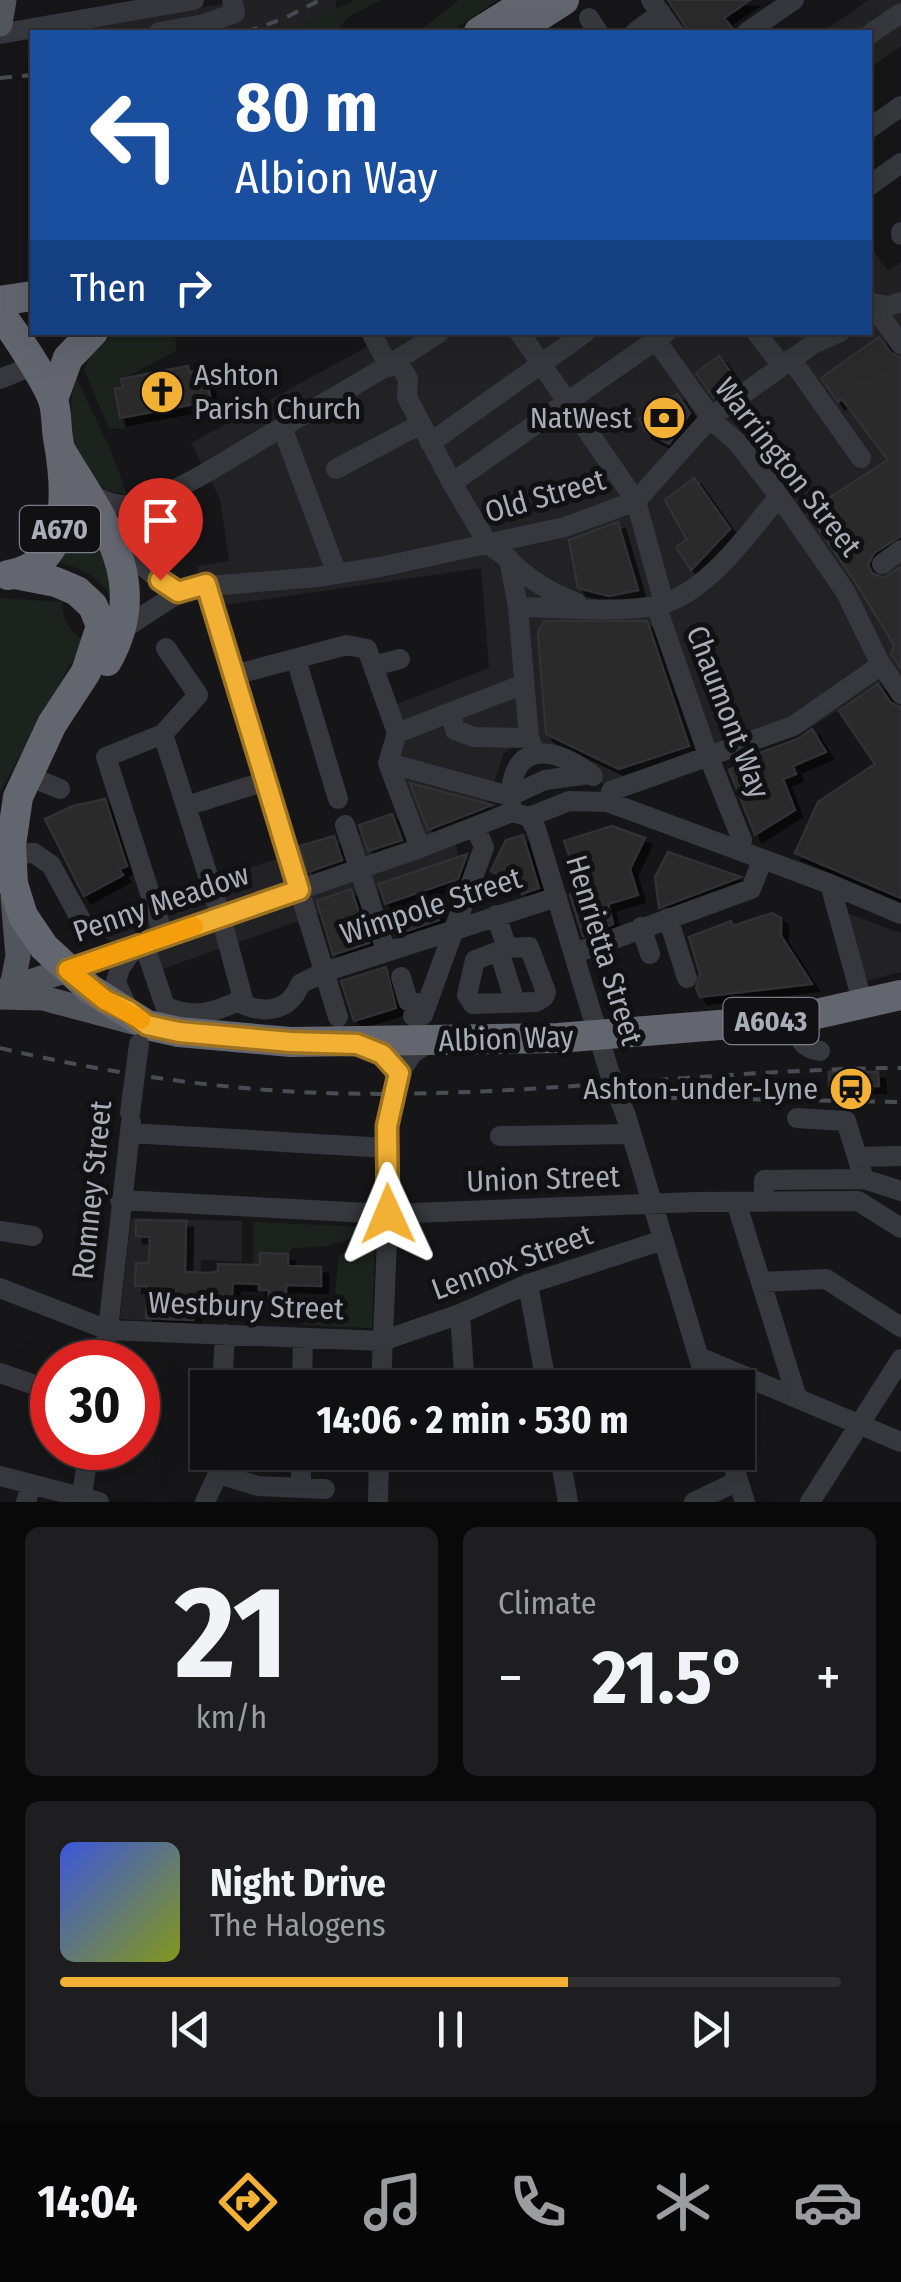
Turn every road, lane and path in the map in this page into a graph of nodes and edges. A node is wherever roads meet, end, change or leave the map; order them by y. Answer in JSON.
{"nodes":[{"id":1,"x":4,"y":0,"type":"edge"},
{"id":2,"x":194,"y":0,"type":"edge"},
{"id":3,"x":232,"y":0,"type":"edge"},
{"id":4,"x":529,"y":0,"type":"edge"},
{"id":5,"x":564,"y":0,"type":"edge"},
{"id":6,"x":893,"y":0,"type":"edge"},
{"id":7,"x":783,"y":3,"type":"edge"},
{"id":8,"x":656,"y":7,"type":"edge"},
{"id":9,"x":901,"y":12,"type":"edge"},
{"id":10,"x":0,"y":24,"type":"edge"},
{"id":11,"x":85,"y":26,"type":"edge"},
{"id":12,"x":42,"y":30,"type":"edge"},
{"id":13,"x":170,"y":30,"type":"edge"},
{"id":14,"x":482,"y":30,"type":"edge"},
{"id":15,"x":517,"y":30,"type":"edge"},
{"id":16,"x":637,"y":30,"type":"edge"},
{"id":17,"x":673,"y":30,"type":"edge"},
{"id":18,"x":749,"y":30,"type":"edge"},
{"id":19,"x":30,"y":31,"type":"edge"},
{"id":20,"x":872,"y":33,"type":"edge"},
{"id":21,"x":0,"y":34,"type":"edge"},
{"id":22,"x":901,"y":106,"type":"edge"},
{"id":23,"x":872,"y":127,"type":"edge"},
{"id":24,"x":901,"y":163,"type":"edge"},
{"id":25,"x":872,"y":183,"type":"edge"},
{"id":26,"x":30,"y":298,"type":"edge"},
{"id":27,"x":901,"y":302,"type":"edge"},
{"id":28,"x":872,"y":303,"type":"edge"},
{"id":29,"x":872,"y":306,"type":"edge"},
{"id":30,"x":7,"y":318,"type":"edge"},
{"id":31,"x":91,"y":335,"type":"edge"},
{"id":32,"x":373,"y":335,"type":"edge"},
{"id":33,"x":436,"y":335,"type":"edge"},
{"id":34,"x":521,"y":335,"type":"edge"},
{"id":35,"x":582,"y":335,"type":"edge"},
{"id":36,"x":658,"y":335,"type":"edge"},
{"id":37,"x":833,"y":335,"type":"edge"},
{"id":38,"x":761,"y":339,"type":"edge"},
{"id":39,"x":901,"y":344,"type":"edge"},
{"id":40,"x":786,"y":362,"type":"junction"},
{"id":41,"x":394,"y":364,"type":"junction"},
{"id":42,"x":542,"y":365,"type":"junction"},
{"id":43,"x":32,"y":366,"type":"junction"},
{"id":44,"x":0,"y":380,"type":"edge"},
{"id":45,"x":53,"y":399,"type":"junction"},
{"id":46,"x":568,"y":402,"type":"junction"},
{"id":47,"x":711,"y":418,"type":"junction"},
{"id":48,"x":282,"y":427,"type":"junction"},
{"id":49,"x":425,"y":433,"type":"junction"},
{"id":50,"x":60,"y":449,"type":"junction"},
{"id":51,"x":861,"y":458,"type":"dead end"},
{"id":52,"x":336,"y":469,"type":"dead end"},
{"id":53,"x":452,"y":483,"type":"junction"},
{"id":54,"x":82,"y":486,"type":"junction"},
{"id":55,"x":779,"y":496,"type":"junction"},
{"id":56,"x":636,"y":501,"type":"junction"},
{"id":57,"x":144,"y":502,"type":"junction"},
{"id":58,"x":488,"y":544,"type":"junction"},
{"id":59,"x":901,"y":550,"type":"edge"},
{"id":60,"x":508,"y":559,"type":"junction"},
{"id":61,"x":882,"y":564,"type":"dead end"},
{"id":62,"x":337,"y":574,"type":"junction"},
{"id":63,"x":7,"y":575,"type":"edge"},
{"id":64,"x":206,"y":584,"type":"junction"},
{"id":65,"x":178,"y":592,"type":"junction"},
{"id":66,"x":660,"y":604,"type":"junction"},
{"id":67,"x":518,"y":607,"type":"junction"},
{"id":68,"x":588,"y":607,"type":"junction"},
{"id":69,"x":120,"y":631,"type":"junction"},
{"id":70,"x":166,"y":648,"type":"dead end"},
{"id":71,"x":296,"y":659,"type":"junction"},
{"id":72,"x":400,"y":659,"type":"dead end"},
{"id":73,"x":882,"y":665,"type":"junction"},
{"id":74,"x":373,"y":666,"type":"junction"},
{"id":75,"x":234,"y":676,"type":"junction"},
{"id":76,"x":524,"y":684,"type":"junction"},
{"id":77,"x":901,"y":694,"type":"edge"},
{"id":78,"x":446,"y":714,"type":"junction"},
{"id":79,"x":52,"y":724,"type":"junction"},
{"id":80,"x":397,"y":733,"type":"junction"},
{"id":81,"x":164,"y":734,"type":"junction"},
{"id":82,"x":532,"y":746,"type":"junction"},
{"id":83,"x":708,"y":755,"type":"junction"},
{"id":84,"x":388,"y":763,"type":"junction"},
{"id":85,"x":590,"y":774,"type":"junction"},
{"id":86,"x":28,"y":776,"type":"junction"},
{"id":87,"x":266,"y":781,"type":"junction"},
{"id":88,"x":60,"y":789,"type":"dead end"},
{"id":89,"x":609,"y":796,"type":"junction"},
{"id":90,"x":338,"y":799,"type":"dead end"},
{"id":91,"x":186,"y":806,"type":"junction"},
{"id":92,"x":518,"y":809,"type":"junction"},
{"id":93,"x":344,"y":825,"type":"dead end"},
{"id":94,"x":475,"y":828,"type":"junction"},
{"id":95,"x":742,"y":840,"type":"junction"},
{"id":96,"x":420,"y":848,"type":"junction"},
{"id":97,"x":762,"y":861,"type":"junction"},
{"id":98,"x":12,"y":869,"type":"junction"},
{"id":99,"x":359,"y":869,"type":"junction"},
{"id":100,"x":830,"y":884,"type":"junction"},
{"id":101,"x":299,"y":890,"type":"junction"},
{"id":102,"x":557,"y":897,"type":"junction"},
{"id":103,"x":71,"y":913,"type":"dead end"},
{"id":104,"x":901,"y":914,"type":"edge"},
{"id":105,"x":496,"y":915,"type":"junction"},
{"id":106,"x":221,"y":917,"type":"junction"},
{"id":107,"x":668,"y":918,"type":"junction"},
{"id":108,"x":641,"y":927,"type":"junction"},
{"id":109,"x":454,"y":928,"type":"junction"},
{"id":110,"x":148,"y":942,"type":"junction"},
{"id":111,"x":503,"y":950,"type":"junction"},
{"id":112,"x":386,"y":951,"type":"junction"},
{"id":113,"x":575,"y":953,"type":"junction"},
{"id":114,"x":650,"y":954,"type":"dead end"},
{"id":115,"x":68,"y":970,"type":"junction"},
{"id":116,"x":324,"y":972,"type":"junction"},
{"id":117,"x":401,"y":977,"type":"dead end"},
{"id":118,"x":687,"y":978,"type":"dead end"},
{"id":119,"x":4,"y":992,"type":"edge"},
{"id":120,"x":901,"y":995,"type":"edge"},
{"id":121,"x":240,"y":1000,"type":"junction"},
{"id":122,"x":515,"y":1002,"type":"junction"},
{"id":123,"x":863,"y":1004,"type":"junction"},
{"id":124,"x":338,"y":1017,"type":"dead end"},
{"id":125,"x":794,"y":1019,"type":"junction"},
{"id":126,"x":145,"y":1022,"type":"junction"},
{"id":127,"x":599,"y":1034,"type":"junction"},
{"id":128,"x":431,"y":1042,"type":"junction"},
{"id":129,"x":357,"y":1044,"type":"junction"},
{"id":130,"x":820,"y":1050,"type":"dead end"},
{"id":131,"x":399,"y":1073,"type":"junction"},
{"id":132,"x":797,"y":1118,"type":"dead end"},
{"id":133,"x":130,"y":1123,"type":"junction"},
{"id":134,"x":628,"y":1125,"type":"junction"},
{"id":135,"x":500,"y":1136,"type":"dead end"},
{"id":136,"x":388,"y":1148,"type":"junction"},
{"id":137,"x":901,"y":1156,"type":"edge"},
{"id":138,"x":858,"y":1157,"type":"junction"},
{"id":139,"x":864,"y":1179,"type":"junction"},
{"id":140,"x":901,"y":1190,"type":"edge"},
{"id":141,"x":697,"y":1191,"type":"dead end"},
{"id":142,"x":764,"y":1196,"type":"junction"},
{"id":143,"x":120,"y":1200,"type":"junction"},
{"id":144,"x":736,"y":1202,"type":"junction"},
{"id":145,"x":654,"y":1206,"type":"junction"},
{"id":146,"x":388,"y":1214,"type":"junction"},
{"id":147,"x":901,"y":1228,"type":"edge"},
{"id":148,"x":0,"y":1231,"type":"edge"},
{"id":149,"x":34,"y":1236,"type":"dead end"},
{"id":150,"x":662,"y":1240,"type":"junction"},
{"id":151,"x":761,"y":1282,"type":"junction"},
{"id":152,"x":528,"y":1284,"type":"junction"},
{"id":153,"x":0,"y":1288,"type":"edge"},
{"id":154,"x":460,"y":1314,"type":"junction"},
{"id":155,"x":901,"y":1327,"type":"edge"},
{"id":156,"x":108,"y":1330,"type":"junction"},
{"id":157,"x":224,"y":1334,"type":"junction"},
{"id":158,"x":303,"y":1338,"type":"junction"},
{"id":159,"x":106,"y":1340,"type":"edge"},
{"id":160,"x":382,"y":1341,"type":"junction"},
{"id":161,"x":699,"y":1357,"type":"junction"},
{"id":162,"x":901,"y":1359,"type":"edge"},
{"id":163,"x":223,"y":1370,"type":"edge"},
{"id":164,"x":302,"y":1370,"type":"edge"},
{"id":165,"x":381,"y":1370,"type":"edge"},
{"id":166,"x":464,"y":1370,"type":"edge"},
{"id":167,"x":544,"y":1370,"type":"edge"},
{"id":168,"x":703,"y":1370,"type":"edge"},
{"id":169,"x":0,"y":1373,"type":"edge"},
{"id":170,"x":30,"y":1383,"type":"edge"},
{"id":171,"x":798,"y":1398,"type":"junction"},
{"id":172,"x":860,"y":1424,"type":"junction"},
{"id":173,"x":901,"y":1442,"type":"edge"},
{"id":174,"x":84,"y":1470,"type":"edge"},
{"id":175,"x":218,"y":1470,"type":"edge"},
{"id":176,"x":300,"y":1470,"type":"edge"},
{"id":177,"x":379,"y":1470,"type":"edge"},
{"id":178,"x":562,"y":1470,"type":"edge"},
{"id":179,"x":735,"y":1470,"type":"edge"},
{"id":180,"x":218,"y":1474,"type":"junction"},
{"id":181,"x":0,"y":1476,"type":"edge"},
{"id":182,"x":738,"y":1481,"type":"junction"},
{"id":183,"x":300,"y":1488,"type":"junction"},
{"id":184,"x":325,"y":1489,"type":"dead end"},
{"id":185,"x":29,"y":1493,"type":"edge"},
{"id":186,"x":78,"y":1499,"type":"edge"},
{"id":187,"x":205,"y":1502,"type":"edge"},
{"id":188,"x":378,"y":1502,"type":"edge"},
{"id":189,"x":568,"y":1502,"type":"edge"},
{"id":190,"x":694,"y":1502,"type":"edge"},
{"id":191,"x":745,"y":1502,"type":"edge"},
{"id":192,"x":810,"y":1502,"type":"edge"}],
"edges":[{"from":1,"to":10,"type":"main road"},
{"from":2,"to":11,"type":"street"},
{"from":3,"to":13,"type":"street"},
{"from":4,"to":14,"type":"highway"},
{"from":5,"to":15,"type":"highway"},
{"from":6,"to":9,"type":"street"},
{"from":7,"to":18,"type":"street"},
{"from":8,"to":16,"type":"street"},
{"from":8,"to":17,"type":"street"},
{"from":9,"to":20,"type":"street"},
{"from":11,"to":12,"type":"street"},
{"from":19,"to":21,"type":"street"},
{"from":22,"to":23,"type":"street"},
{"from":24,"to":25,"type":"street"},
{"from":26,"to":30,"type":"highway"},
{"from":27,"to":28,"type":"street"},
{"from":29,"to":39,"type":"street"},
{"from":30,"to":43,"type":"highway","number":"A670"},
{"from":31,"to":45,"type":"highway"},
{"from":32,"to":41,"type":"street"},
{"from":33,"to":41,"type":"street"},
{"from":34,"to":42,"type":"street","name":"Chaumont Way"},
{"from":35,"to":42,"type":"street"},
{"from":36,"to":46,"type":"street"},
{"from":36,"to":47,"type":"street","name":"Warrington Street"},
{"from":37,"to":40,"type":"street","name":"Old Street"},
{"from":38,"to":40,"type":"street"},
{"from":40,"to":47,"type":"street","name":"Old Street"},
{"from":40,"to":51,"type":"street"},
{"from":41,"to":48,"type":"street"},
{"from":41,"to":49,"type":"street"},
{"from":42,"to":46,"type":"street","name":"Chaumont Way"},
{"from":42,"to":49,"type":"street"},
{"from":43,"to":44,"type":"street"},
{"from":43,"to":45,"type":"highway","number":"A670"},
{"from":45,"to":50,"type":"highway","number":"A670"},
{"from":46,"to":53,"type":"street"},
{"from":46,"to":56,"type":"street","name":"Chaumont Way"},
{"from":47,"to":55,"type":"street","name":"Warrington Street"},
{"from":47,"to":56,"type":"street","name":"Old Street"},
{"from":48,"to":57,"type":"street"},
{"from":48,"to":62,"type":"street"},
{"from":49,"to":52,"type":"street"},
{"from":49,"to":53,"type":"street"},
{"from":50,"to":54,"type":"highway","number":"A670"},
{"from":50,"to":63,"type":"highway","number":"A670"},
{"from":53,"to":58,"type":"street"},
{"from":54,"to":57,"type":"street"},
{"from":54,"to":69,"type":"highway","number":"A670"},
{"from":55,"to":66,"type":"street"},
{"from":55,"to":73,"type":"street","name":"Warrington Street"},
{"from":56,"to":58,"type":"street","name":"Old Street"},
{"from":56,"to":66,"type":"street","name":"Chaumont Way"},
{"from":57,"to":65,"type":"street"},
{"from":58,"to":60,"type":"street"},
{"from":58,"to":62,"type":"street","name":"Old Street"},
{"from":59,"to":61,"type":"street"},
{"from":60,"to":67,"type":"street"},
{"from":60,"to":68,"type":"street"},
{"from":62,"to":64,"type":"street","name":"Old Street"},
{"from":63,"to":79,"type":"highway","number":"A670"},
{"from":64,"to":65,"type":"street","name":"Old Street"},
{"from":64,"to":75,"type":"street"},
{"from":65,"to":69,"type":"street","name":"Old Street"},
{"from":66,"to":68,"type":"street"},
{"from":66,"to":83,"type":"street","name":"Chaumont Way"},
{"from":67,"to":68,"type":"street"},
{"from":67,"to":76,"type":"street"},
{"from":69,"to":79,"type":"highway","number":"A670"},
{"from":70,"to":81,"type":"street"},
{"from":71,"to":74,"type":"street"},
{"from":71,"to":75,"type":"street"},
{"from":71,"to":90,"type":"street"},
{"from":72,"to":74,"type":"street"},
{"from":73,"to":77,"type":"street","name":"Warrington Street"},
{"from":73,"to":83,"type":"street"},
{"from":74,"to":80,"type":"street"},
{"from":75,"to":87,"type":"street"},
{"from":76,"to":78,"type":"street"},
{"from":76,"to":82,"type":"street"},
{"from":78,"to":80,"type":"street"},
{"from":78,"to":82,"type":"street"},
{"from":79,"to":86,"type":"highway","number":"A670"},
{"from":80,"to":84,"type":"street"},
{"from":81,"to":91,"type":"street"},
{"from":81,"to":110,"type":"street"},
{"from":82,"to":85,"type":"street"},
{"from":82,"to":92,"type":"street"},
{"from":83,"to":89,"type":"street"},
{"from":83,"to":95,"type":"street","name":"Chaumont Way"},
{"from":84,"to":92,"type":"street"},
{"from":84,"to":96,"type":"street"},
{"from":85,"to":89,"type":"street"},
{"from":85,"to":92,"type":"street"},
{"from":86,"to":88,"type":"street"},
{"from":86,"to":98,"type":"highway","number":"A670"},
{"from":87,"to":91,"type":"street"},
{"from":87,"to":101,"type":"street"},
{"from":89,"to":92,"type":"street"},
{"from":89,"to":95,"type":"street"},
{"from":89,"to":97,"type":"street"},
{"from":91,"to":106,"type":"street"},
{"from":92,"to":94,"type":"street","name":"Penny Meadow"},
{"from":92,"to":102,"type":"street","name":"Henrietta Street"},
{"from":93,"to":99,"type":"street"},
{"from":94,"to":96,"type":"street","name":"Penny Meadow"},
{"from":94,"to":109,"type":"street"},
{"from":95,"to":97,"type":"street"},
{"from":96,"to":99,"type":"street","name":"Penny Meadow"},
{"from":97,"to":100,"type":"street"},
{"from":97,"to":107,"type":"street"},
{"from":98,"to":103,"type":"street"},
{"from":98,"to":115,"type":"highway","number":"A670"},
{"from":98,"to":119,"type":"main road","number":"A670"},
{"from":99,"to":101,"type":"street","name":"Penny Meadow"},
{"from":99,"to":112,"type":"street"},
{"from":100,"to":104,"type":"street"},
{"from":100,"to":123,"type":"street"},
{"from":101,"to":106,"type":"street","name":"Penny Meadow"},
{"from":101,"to":116,"type":"street"},
{"from":102,"to":105,"type":"street","name":"Wimpole Street"},
{"from":102,"to":113,"type":"street","name":"Henrietta Street"},
{"from":105,"to":109,"type":"street","name":"Wimpole Street"},
{"from":105,"to":111,"type":"street"},
{"from":106,"to":110,"type":"street","name":"Penny Meadow"},
{"from":106,"to":121,"type":"street"},
{"from":107,"to":108,"type":"street"},
{"from":107,"to":118,"type":"street"},
{"from":108,"to":113,"type":"street"},
{"from":108,"to":114,"type":"street"},
{"from":109,"to":112,"type":"street","name":"Wimpole Street"},
{"from":109,"to":117,"type":"street"},
{"from":110,"to":115,"type":"street","name":"Penny Meadow"},
{"from":110,"to":126,"type":"street"},
{"from":110,"to":126,"type":"street"},
{"from":111,"to":122,"type":"street"},
{"from":111,"to":122,"type":"street"},
{"from":111,"to":122,"type":"street"},
{"from":112,"to":116,"type":"street","name":"Wimpole Street"},
{"from":113,"to":127,"type":"street","name":"Henrietta Street"},
{"from":115,"to":119,"type":"main road","name":"Penny Meadow"},
{"from":115,"to":126,"type":"highway","name":"Albion Way","number":"A6043"},
{"from":116,"to":121,"type":"street"},
{"from":116,"to":124,"type":"street"},
{"from":119,"to":126,"type":"main road"},
{"from":120,"to":123,"type":"highway","name":"Albion Way","number":"A6043"},
{"from":121,"to":126,"type":"street"},
{"from":123,"to":125,"type":"highway","name":"Albion Way","number":"A6043"},
{"from":125,"to":127,"type":"highway","name":"Albion Way","number":"A6043"},
{"from":125,"to":130,"type":"street"},
{"from":126,"to":129,"type":"highway","name":"Albion Way","number":"A6043"},
{"from":126,"to":133,"type":"street","name":"Romney Street","bridge":true},
{"from":127,"to":128,"type":"highway","name":"Albion Way","number":"A6043"},
{"from":127,"to":134,"type":"street","name":"Henrietta Street","bridge":true},
{"from":128,"to":129,"type":"highway","name":"Albion Way","number":"A6043"},
{"from":128,"to":131,"type":"street"},
{"from":129,"to":131,"type":"street"},
{"from":131,"to":136,"type":"street","bridge":true},
{"from":132,"to":138,"type":"street"},
{"from":133,"to":136,"type":"street"},
{"from":133,"to":143,"type":"street","name":"Romney Street"},
{"from":134,"to":135,"type":"street"},
{"from":134,"to":145,"type":"street","name":"Henrietta Street"},
{"from":136,"to":146,"type":"street"},
{"from":137,"to":138,"type":"street"},
{"from":138,"to":139,"type":"street"},
{"from":139,"to":140,"type":"street"},
{"from":139,"to":142,"type":"street"},
{"from":141,"to":142,"type":"street"},
{"from":142,"to":144,"type":"street","name":"Union Street"},
{"from":142,"to":147,"type":"street","name":"Union Street"},
{"from":143,"to":146,"type":"street","name":"Union Street"},
{"from":143,"to":156,"type":"street","name":"Romney Street"},
{"from":144,"to":145,"type":"street","name":"Union Street"},
{"from":144,"to":151,"type":"street"},
{"from":145,"to":146,"type":"street","name":"Union Street"},
{"from":145,"to":150,"type":"street","name":"Henrietta Street"},
{"from":146,"to":160,"type":"street"},
{"from":148,"to":149,"type":"street"},
{"from":150,"to":152,"type":"street","name":"Lennox Street"},
{"from":150,"to":161,"type":"street","name":"Henrietta Street"},
{"from":151,"to":155,"type":"street"},
{"from":151,"to":171,"type":"street"},
{"from":152,"to":154,"type":"street","name":"Lennox Street"},
{"from":152,"to":167,"type":"street"},
{"from":153,"to":156,"type":"street","name":"Westbury Street"},
{"from":154,"to":160,"type":"street","name":"Lennox Street"},
{"from":154,"to":166,"type":"street"},
{"from":156,"to":157,"type":"street","name":"Westbury Street"},
{"from":156,"to":159,"type":"street","name":"Romney Street"},
{"from":157,"to":158,"type":"street","name":"Westbury Street"},
{"from":157,"to":163,"type":"street"},
{"from":158,"to":160,"type":"street","name":"Westbury Street"},
{"from":158,"to":164,"type":"street"},
{"from":160,"to":165,"type":"street"},
{"from":161,"to":168,"type":"street","name":"Henrietta Street"},
{"from":161,"to":171,"type":"street"},
{"from":162,"to":172,"type":"street"},
{"from":169,"to":170,"type":"street"},
{"from":171,"to":172,"type":"street"},
{"from":172,"to":173,"type":"street"},
{"from":172,"to":192,"type":"street"},
{"from":174,"to":186,"type":"street"},
{"from":175,"to":180,"type":"street"},
{"from":176,"to":183,"type":"street"},
{"from":177,"to":188,"type":"street"},
{"from":178,"to":189,"type":"street"},
{"from":179,"to":182,"type":"street"},
{"from":180,"to":183,"type":"street"},
{"from":180,"to":187,"type":"street"},
{"from":181,"to":185,"type":"street"},
{"from":182,"to":190,"type":"street"},
{"from":182,"to":191,"type":"street"},
{"from":183,"to":184,"type":"street"},
{"from":185,"to":186,"type":"street"}]}
